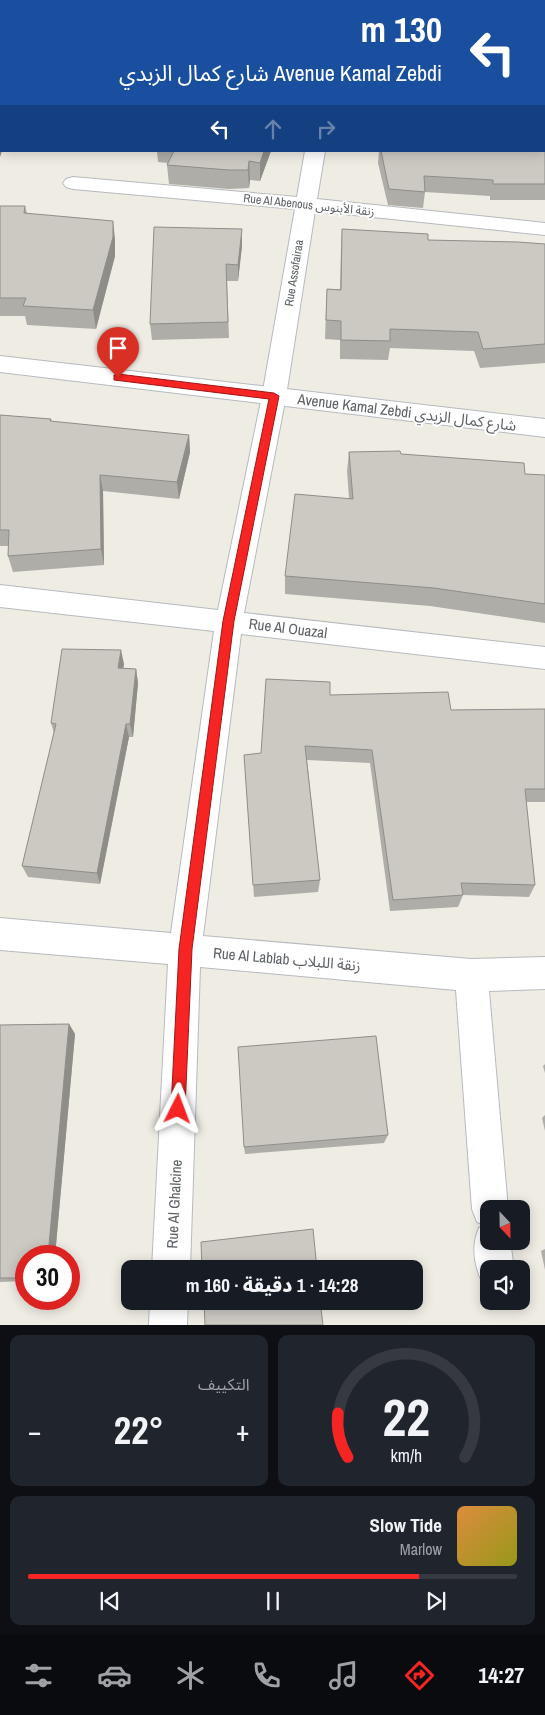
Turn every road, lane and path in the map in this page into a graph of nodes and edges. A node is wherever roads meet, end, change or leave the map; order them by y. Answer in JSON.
{"nodes":[{"id":1,"x":315,"y":152,"type":"edge"},
{"id":2,"x":73,"y":183,"type":"dead end"},
{"id":3,"x":305,"y":204,"type":"junction"},
{"id":4,"x":545,"y":229,"type":"edge"},
{"id":5,"x":0,"y":364,"type":"edge"},
{"id":6,"x":274,"y":396,"type":"junction"},
{"id":7,"x":545,"y":428,"type":"edge"},
{"id":8,"x":0,"y":596,"type":"edge"},
{"id":9,"x":229,"y":621,"type":"junction"},
{"id":10,"x":545,"y":658,"type":"edge"},
{"id":11,"x":0,"y":934,"type":"edge"},
{"id":12,"x":185,"y":949,"type":"junction"},
{"id":13,"x":545,"y":973,"type":"edge"},
{"id":14,"x":471,"y":975,"type":"junction"},
{"id":15,"x":489,"y":1200,"type":"edge"},
{"id":16,"x":171,"y":1260,"type":"edge"},
{"id":17,"x":169,"y":1310,"type":"edge"},
{"id":18,"x":168,"y":1325,"type":"edge"}],
"edges":[{"from":1,"to":3,"type":"street","name":"Rue Assofairaa"},
{"from":2,"to":3,"type":"street","name":"Rue Al Abenous زنقة الأبنوس"},
{"from":3,"to":4,"type":"street","name":"Rue Al Abenous زنقة الأبنوس"},
{"from":3,"to":6,"type":"street","name":"Rue Assofairaa"},
{"from":5,"to":6,"type":"street","name":"Avenue Kamal Zebdi شارع كمال الزبدي"},
{"from":6,"to":7,"type":"street","name":"Avenue Kamal Zebdi شارع كمال الزبدي"},
{"from":6,"to":9,"type":"street","name":"Rue Al Ghalcine"},
{"from":8,"to":9,"type":"street","name":"Rue Al Ouazal"},
{"from":9,"to":10,"type":"street","name":"Rue Al Ouazal"},
{"from":9,"to":12,"type":"street","name":"Rue Al Ghalcine"},
{"from":11,"to":12,"type":"street","name":"Rue Al Lablab زنقة اللبلاب"},
{"from":12,"to":14,"type":"street","name":"Rue Al Lablab زنقة اللبلاب"},
{"from":12,"to":16,"type":"street","name":"Rue Al Ghalcine"},
{"from":13,"to":14,"type":"street","name":"Rue Al Lablab زنقة اللبلاب"},
{"from":14,"to":15,"type":"street"},
{"from":17,"to":18,"type":"street"}]}
